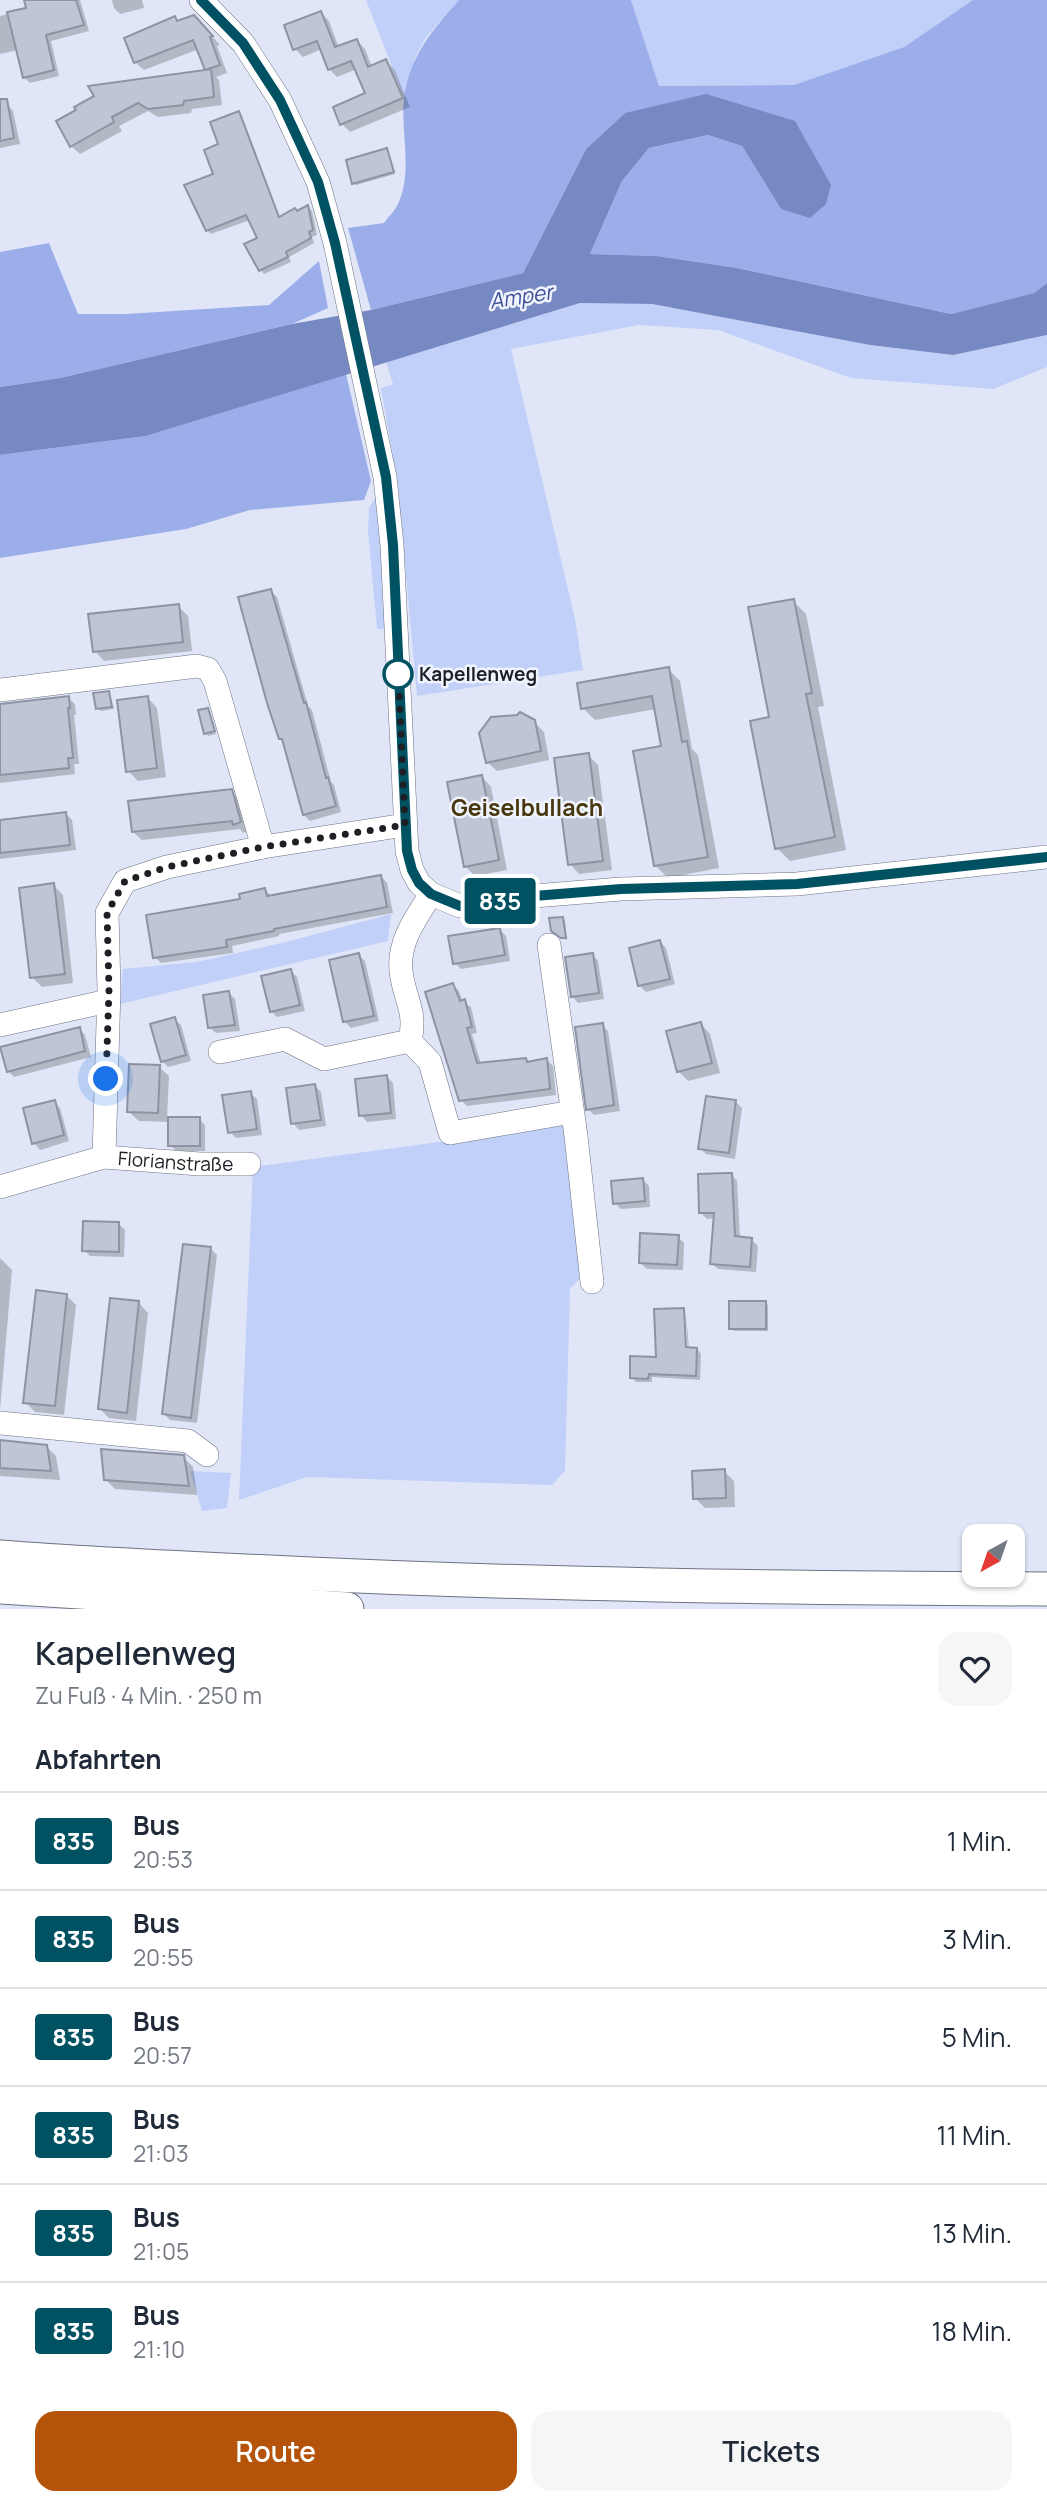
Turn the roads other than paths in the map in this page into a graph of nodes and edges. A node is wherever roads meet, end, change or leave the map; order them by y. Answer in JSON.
{"nodes":[{"id":1,"x":201,"y":0,"type":"edge"},
{"id":2,"x":0,"y":690,"type":"edge"},
{"id":3,"x":405,"y":825,"type":"junction"},
{"id":4,"x":263,"y":847,"type":"junction"},
{"id":5,"x":1047,"y":857,"type":"edge"},
{"id":6,"x":431,"y":894,"type":"junction"},
{"id":7,"x":549,"y":945,"type":"dead end"},
{"id":8,"x":108,"y":1001,"type":"junction"},
{"id":9,"x":0,"y":1025,"type":"edge"},
{"id":10,"x":410,"y":1041,"type":"junction"},
{"id":11,"x":220,"y":1052,"type":"dead end"},
{"id":12,"x":572,"y":1112,"type":"junction"},
{"id":13,"x":104,"y":1157,"type":"junction"},
{"id":14,"x":248,"y":1164,"type":"dead end"},
{"id":15,"x":0,"y":1187,"type":"edge"},
{"id":16,"x":592,"y":1282,"type":"dead end"},
{"id":17,"x":0,"y":1423,"type":"edge"},
{"id":18,"x":208,"y":1455,"type":"dead end"},
{"id":19,"x":0,"y":1557,"type":"edge"},
{"id":20,"x":0,"y":1587,"type":"edge"},
{"id":21,"x":1047,"y":1589,"type":"edge"},
{"id":22,"x":347,"y":1609,"type":"edge"}],
"edges":[{"from":1,"to":3,"type":"street"},
{"from":2,"to":4,"type":"street"},
{"from":3,"to":4,"type":"street","name":"Florianstraße"},
{"from":3,"to":6,"type":"street"},
{"from":4,"to":8,"type":"street","name":"Florianstraße"},
{"from":5,"to":6,"type":"street"},
{"from":6,"to":10,"type":"street"},
{"from":7,"to":12,"type":"street"},
{"from":8,"to":9,"type":"street"},
{"from":8,"to":13,"type":"street","name":"Florianstraße"},
{"from":10,"to":11,"type":"street"},
{"from":10,"to":12,"type":"street"},
{"from":12,"to":16,"type":"street"},
{"from":13,"to":14,"type":"street","name":"Florianstraße"},
{"from":13,"to":15,"type":"street","name":"Florianstraße"},
{"from":17,"to":18,"type":"street"},
{"from":19,"to":21,"type":"highway"},
{"from":20,"to":22,"type":"highway"}]}
